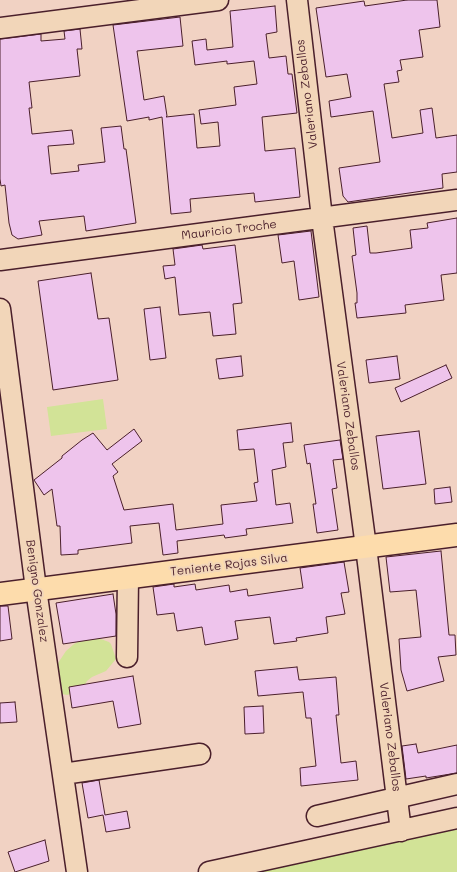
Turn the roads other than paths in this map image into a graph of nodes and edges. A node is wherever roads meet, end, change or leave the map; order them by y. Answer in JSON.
{"nodes":[{"id":1,"x":218,"y":0,"type":"edge"},
{"id":2,"x":297,"y":0,"type":"edge"},
{"id":3,"x":0,"y":28,"type":"edge"},
{"id":4,"x":457,"y":200,"type":"edge"},
{"id":5,"x":322,"y":218,"type":"junction"},
{"id":6,"x":0,"y":260,"type":"edge"},
{"id":7,"x":0,"y":309,"type":"edge"},
{"id":8,"x":457,"y":535,"type":"edge"},
{"id":9,"x":366,"y":547,"type":"junction"},
{"id":10,"x":128,"y":577,"type":"junction"},
{"id":11,"x":36,"y":589,"type":"junction"},
{"id":12,"x":0,"y":594,"type":"edge"},
{"id":13,"x":127,"y":657,"type":"dead end"},
{"id":14,"x":200,"y":754,"type":"dead end"},
{"id":15,"x":63,"y":774,"type":"junction"},
{"id":16,"x":457,"y":784,"type":"edge"},
{"id":17,"x":397,"y":798,"type":"junction"},
{"id":18,"x":318,"y":816,"type":"dead end"},
{"id":19,"x":457,"y":818,"type":"edge"},
{"id":20,"x":401,"y":831,"type":"junction"},
{"id":21,"x":77,"y":872,"type":"edge"},
{"id":22,"x":209,"y":872,"type":"edge"}],
"edges":[{"from":1,"to":3,"type":"street"},
{"from":2,"to":5,"type":"street","name":"Valeriano Zeballos"},
{"from":4,"to":5,"type":"street","name":"Mauricio Troche"},
{"from":5,"to":6,"type":"street","name":"Mauricio Troche"},
{"from":5,"to":9,"type":"street","name":"Valeriano Zeballos"},
{"from":7,"to":11,"type":"street","name":"Benigno Gonzalez"},
{"from":8,"to":9,"type":"main road","name":"Teniente Rojas Silva"},
{"from":9,"to":10,"type":"main road","name":"Teniente Rojas Silva"},
{"from":9,"to":17,"type":"street","name":"Valeriano Zeballos"},
{"from":10,"to":11,"type":"main road","name":"Teniente Rojas Silva"},
{"from":10,"to":13,"type":"street"},
{"from":11,"to":12,"type":"main road","name":"Teniente Rojas Silva"},
{"from":11,"to":15,"type":"street","name":"Benigno Gonzalez"},
{"from":14,"to":15,"type":"street"},
{"from":15,"to":21,"type":"street","name":"Benigno Gonzalez"},
{"from":16,"to":17,"type":"street"},
{"from":17,"to":18,"type":"street"},
{"from":17,"to":20,"type":"street","name":"Valeriano Zeballos"},
{"from":19,"to":20,"type":"street"},
{"from":20,"to":22,"type":"street"}]}
